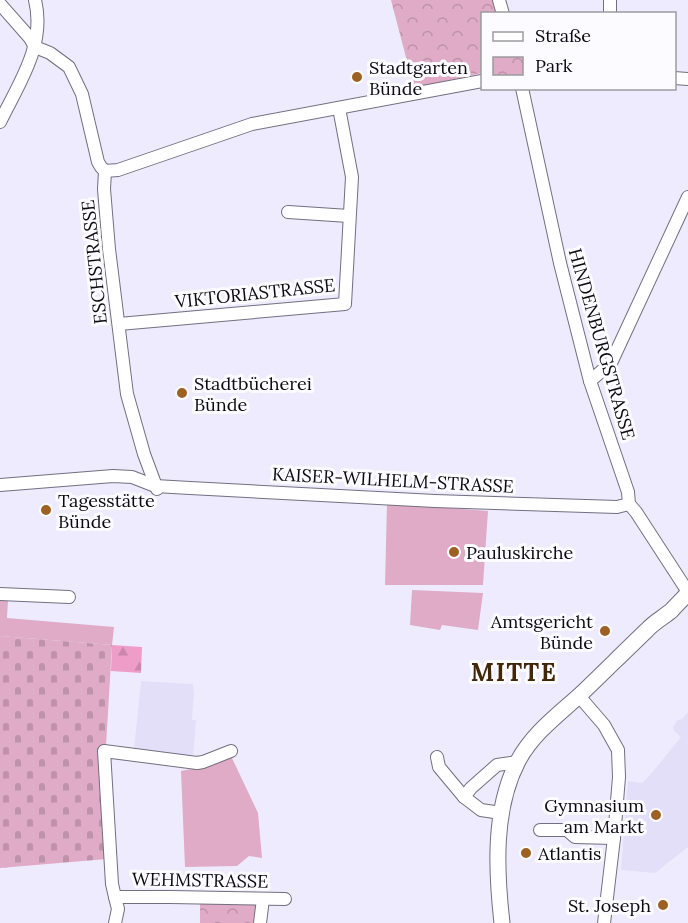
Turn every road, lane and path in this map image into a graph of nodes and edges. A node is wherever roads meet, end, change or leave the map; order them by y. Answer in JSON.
{"nodes":[{"id":1,"x":35,"y":0,"type":"edge"},
{"id":2,"x":0,"y":4,"type":"edge"},
{"id":3,"x":35,"y":47,"type":"junction"},
{"id":4,"x":481,"y":81,"type":"edge"},
{"id":5,"x":522,"y":90,"type":"edge"},
{"id":6,"x":339,"y":108,"type":"junction"},
{"id":7,"x":0,"y":122,"type":"edge"},
{"id":8,"x":105,"y":171,"type":"junction"},
{"id":9,"x":688,"y":198,"type":"edge"},
{"id":10,"x":288,"y":212,"type":"dead end"},
{"id":11,"x":349,"y":216,"type":"junction"},
{"id":12,"x":119,"y":324,"type":"junction"},
{"id":13,"x":590,"y":381,"type":"junction"},
{"id":14,"x":0,"y":486,"type":"edge"},
{"id":15,"x":157,"y":490,"type":"junction"},
{"id":16,"x":629,"y":504,"type":"junction"},
{"id":17,"x":688,"y":593,"type":"edge"},
{"id":18,"x":0,"y":594,"type":"edge"},
{"id":19,"x":69,"y":597,"type":"dead end"},
{"id":20,"x":579,"y":696,"type":"junction"},
{"id":21,"x":231,"y":751,"type":"dead end"},
{"id":22,"x":437,"y":757,"type":"dead end"},
{"id":23,"x":518,"y":762,"type":"junction"},
{"id":24,"x":464,"y":797,"type":"junction"},
{"id":25,"x":501,"y":813,"type":"junction"},
{"id":26,"x":540,"y":830,"type":"dead end"},
{"id":27,"x":614,"y":838,"type":"junction"},
{"id":28,"x":115,"y":897,"type":"junction"},
{"id":29,"x":263,"y":899,"type":"junction"},
{"id":30,"x":285,"y":899,"type":"dead end"},
{"id":31,"x":115,"y":923,"type":"edge"},
{"id":32,"x":261,"y":923,"type":"edge"},
{"id":33,"x":502,"y":923,"type":"edge"},
{"id":34,"x":604,"y":923,"type":"edge"}],
"edges":[{"from":1,"to":3,"type":"street"},
{"from":2,"to":3,"type":"street"},
{"from":3,"to":7,"type":"street"},
{"from":3,"to":8,"type":"street","name":"ESCHSTRASSE"},
{"from":4,"to":6,"type":"street"},
{"from":5,"to":13,"type":"street","name":"HINDENBURGSTRASSE"},
{"from":6,"to":8,"type":"street"},
{"from":6,"to":11,"type":"street","name":"VIKTORIASTRASSE"},
{"from":8,"to":12,"type":"street","name":"ESCHSTRASSE"},
{"from":9,"to":13,"type":"street"},
{"from":10,"to":11,"type":"street"},
{"from":11,"to":12,"type":"street","name":"VIKTORIASTRASSE"},
{"from":12,"to":15,"type":"street","name":"ESCHSTRASSE"},
{"from":13,"to":16,"type":"street","name":"HINDENBURGSTRASSE"},
{"from":14,"to":15,"type":"street","name":"KAISER-WILHELM-STRASSE"},
{"from":15,"to":16,"type":"street","name":"KAISER-WILHELM-STRASSE"},
{"from":16,"to":17,"type":"street","name":"HINDENBURGSTRASSE"},
{"from":17,"to":20,"type":"street"},
{"from":18,"to":19,"type":"street"},
{"from":20,"to":23,"type":"street"},
{"from":20,"to":27,"type":"street"},
{"from":21,"to":28,"type":"street","name":"WEHMSTRASSE"},
{"from":22,"to":24,"type":"street"},
{"from":23,"to":24,"type":"street"},
{"from":23,"to":25,"type":"street"},
{"from":24,"to":25,"type":"street"},
{"from":25,"to":33,"type":"street"},
{"from":26,"to":27,"type":"street"},
{"from":27,"to":34,"type":"street"},
{"from":28,"to":29,"type":"street","name":"WEHMSTRASSE"},
{"from":28,"to":31,"type":"street","name":"WEHMSTRASSE"},
{"from":29,"to":30,"type":"street","name":"WEHMSTRASSE"},
{"from":29,"to":32,"type":"street"}]}
